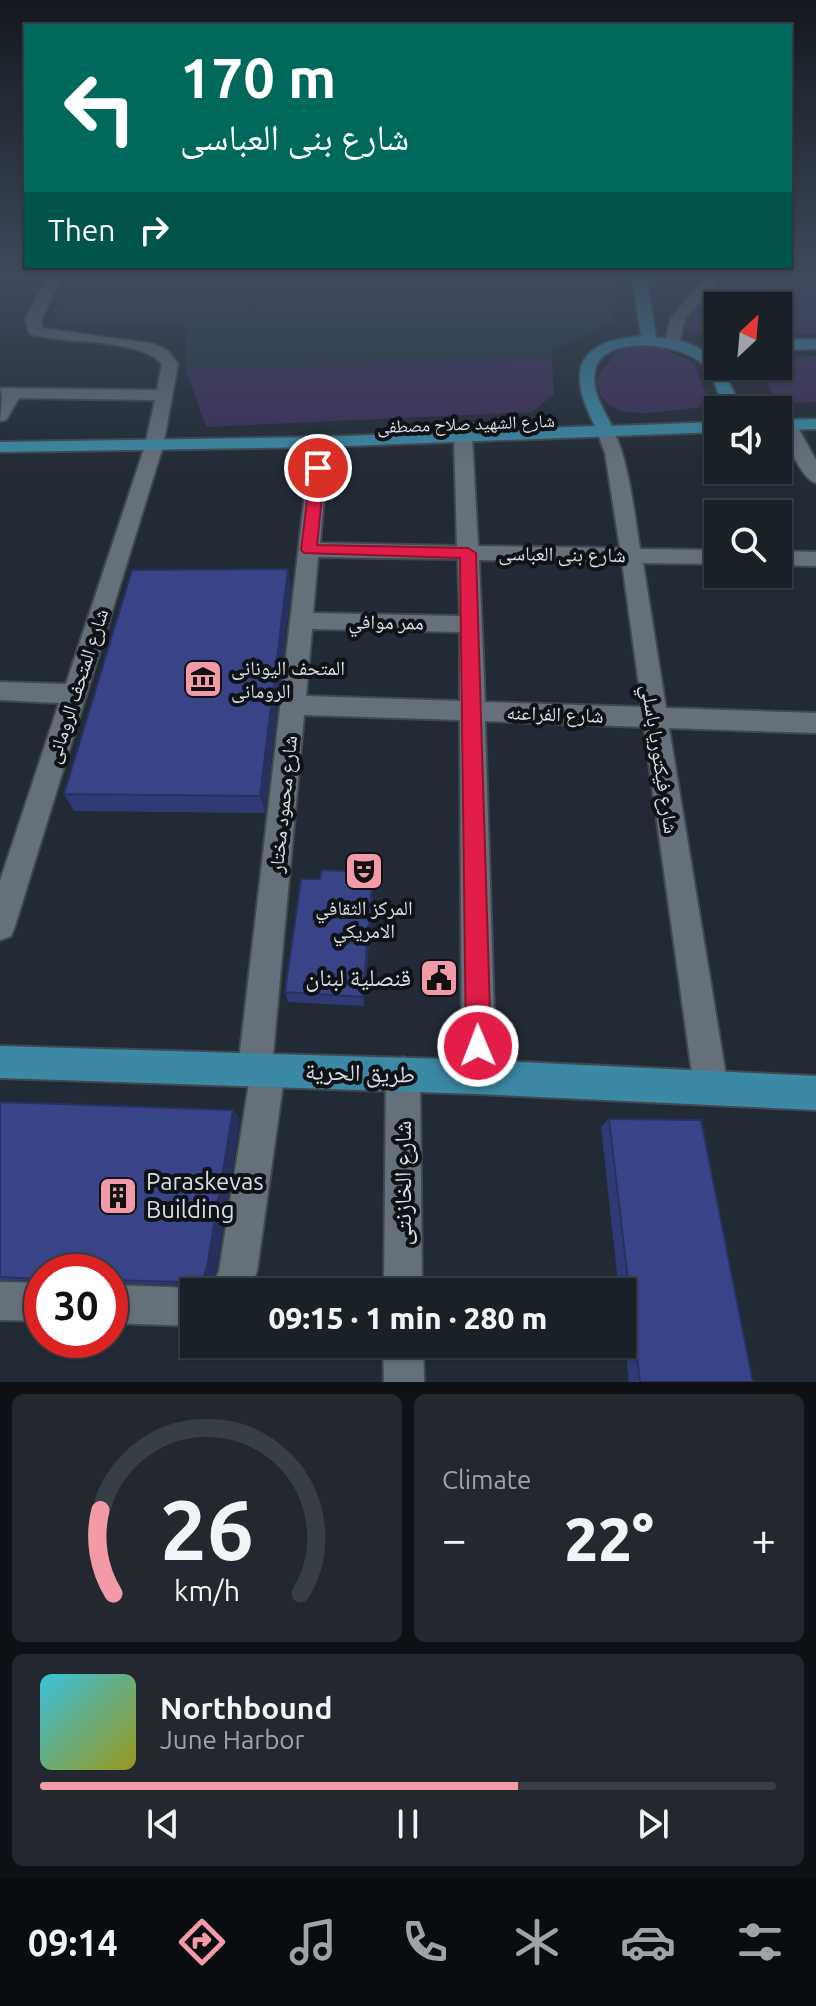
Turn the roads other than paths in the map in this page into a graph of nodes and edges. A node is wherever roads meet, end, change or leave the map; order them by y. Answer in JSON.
{"nodes":[{"id":1,"x":78,"y":339,"type":"edge"},
{"id":2,"x":679,"y":339,"type":"edge"},
{"id":3,"x":649,"y":341,"type":"joint"},
{"id":4,"x":816,"y":344,"type":"edge"},
{"id":5,"x":704,"y":345,"type":"edge"},
{"id":6,"x":792,"y":345,"type":"edge"},
{"id":7,"x":679,"y":346,"type":"junction"},
{"id":8,"x":7,"y":393,"type":"edge"},
{"id":9,"x":166,"y":395,"type":"junction"},
{"id":10,"x":726,"y":396,"type":"edge"},
{"id":11,"x":816,"y":411,"type":"edge"},
{"id":12,"x":704,"y":415,"type":"edge"},
{"id":13,"x":0,"y":416,"type":"edge"},
{"id":14,"x":792,"y":416,"type":"edge"},
{"id":15,"x":792,"y":420,"type":"edge"},
{"id":16,"x":816,"y":424,"type":"edge"},
{"id":17,"x":603,"y":425,"type":"junction"},
{"id":18,"x":704,"y":427,"type":"edge"},
{"id":19,"x":463,"y":436,"type":"junction"},
{"id":20,"x":792,"y":437,"type":"edge"},
{"id":21,"x":156,"y":441,"type":"junction"},
{"id":22,"x":320,"y":442,"type":"junction"},
{"id":23,"x":0,"y":447,"type":"edge"},
{"id":24,"x":816,"y":477,"type":"edge"},
{"id":25,"x":309,"y":550,"type":"junction"},
{"id":26,"x":468,"y":553,"type":"junction"},
{"id":27,"x":631,"y":555,"type":"junction"},
{"id":28,"x":704,"y":557,"type":"edge"},
{"id":29,"x":792,"y":558,"type":"edge"},
{"id":30,"x":816,"y":559,"type":"edge"},
{"id":31,"x":302,"y":621,"type":"junction"},
{"id":32,"x":471,"y":624,"type":"junction"},
{"id":33,"x":0,"y":691,"type":"edge"},
{"id":34,"x":74,"y":694,"type":"junction"},
{"id":35,"x":293,"y":705,"type":"junction"},
{"id":36,"x":473,"y":711,"type":"junction"},
{"id":37,"x":654,"y":718,"type":"junction"},
{"id":38,"x":816,"y":723,"type":"edge"},
{"id":39,"x":0,"y":926,"type":"edge"},
{"id":40,"x":0,"y":1062,"type":"edge"},
{"id":41,"x":262,"y":1070,"type":"junction"},
{"id":42,"x":403,"y":1074,"type":"junction"},
{"id":43,"x":479,"y":1077,"type":"junction"},
{"id":44,"x":711,"y":1088,"type":"junction"},
{"id":45,"x":816,"y":1093,"type":"edge"},
{"id":46,"x":235,"y":1278,"type":"edge"},
{"id":47,"x":403,"y":1278,"type":"edge"},
{"id":48,"x":0,"y":1301,"type":"edge"},
{"id":49,"x":24,"y":1302,"type":"edge"},
{"id":50,"x":128,"y":1305,"type":"edge"},
{"id":51,"x":180,"y":1306,"type":"edge"},
{"id":52,"x":403,"y":1358,"type":"edge"},
{"id":53,"x":404,"y":1382,"type":"edge"}],
"edges":[{"from":1,"to":9,"type":"street","name":"شارع المتحف الرومانى"},
{"from":2,"to":7,"type":"street"},
{"from":3,"to":7,"type":"main road"},
{"from":3,"to":17,"type":"main road"},
{"from":4,"to":6,"type":"main road"},
{"from":5,"to":7,"type":"main road"},
{"from":7,"to":10,"type":"main road"},
{"from":8,"to":9,"type":"street"},
{"from":8,"to":13,"type":"street"},
{"from":9,"to":21,"type":"street","name":"شارع المتحف الرومانى"},
{"from":11,"to":14,"type":"main road"},
{"from":12,"to":17,"type":"main road","name":"شارع الشهيد صلاح مصطفى"},
{"from":15,"to":16,"type":"main road"},
{"from":17,"to":18,"type":"main road","name":"شارع الشهيد صلاح مصطفى"},
{"from":17,"to":19,"type":"main road","name":"شارع الشهيد صلاح مصطفى"},
{"from":17,"to":21,"type":"main road","name":"شارع الشهيد صلاح مصطفى"},
{"from":17,"to":27,"type":"street","name":"شارع فيكتوريا باسلي"},
{"from":19,"to":22,"type":"main road","name":"شارع الشهيد صلاح مصطفى"},
{"from":19,"to":26,"type":"street"},
{"from":20,"to":24,"type":"street"},
{"from":21,"to":22,"type":"main road","name":"شارع الشهيد صلاح مصطفى"},
{"from":21,"to":23,"type":"main road","name":"شارع الشهيد صلاح مصطفى"},
{"from":21,"to":34,"type":"street","name":"شارع المتحف الرومانى"},
{"from":22,"to":25,"type":"street","name":"شارع محمود مختار"},
{"from":25,"to":26,"type":"street","name":"شارع بنى العباسى"},
{"from":25,"to":31,"type":"street","name":"شارع محمود مختار"},
{"from":26,"to":27,"type":"street","name":"شارع بنى العباسى"},
{"from":26,"to":32,"type":"street"},
{"from":27,"to":28,"type":"street","name":"شارع بنى العباسى"},
{"from":27,"to":37,"type":"street","name":"شارع فيكتوريا باسلي"},
{"from":29,"to":30,"type":"street"},
{"from":31,"to":32,"type":"street","name":"ممر موافي"},
{"from":31,"to":35,"type":"street","name":"شارع محمود مختار"},
{"from":32,"to":36,"type":"street"},
{"from":33,"to":34,"type":"street"},
{"from":34,"to":39,"type":"street","name":"شارع المتحف الرومانى"},
{"from":35,"to":36,"type":"street","name":"شارع الفراعنه"},
{"from":35,"to":41,"type":"street","name":"شارع محمود مختار"},
{"from":36,"to":37,"type":"street","name":"شارع الفراعنه"},
{"from":36,"to":43,"type":"street"},
{"from":37,"to":38,"type":"street","name":"شارع الفراعنه"},
{"from":37,"to":44,"type":"street","name":"شارع فيكتوريا باسلي"},
{"from":40,"to":41,"type":"main road","name":"طريق الحرية"},
{"from":41,"to":42,"type":"main road","name":"طريق الحرية"},
{"from":41,"to":46,"type":"street","name":"شارع محمود مختار"},
{"from":42,"to":43,"type":"main road","name":"طريق الحرية"},
{"from":42,"to":47,"type":"street","name":"شارع الخازنتى"},
{"from":43,"to":44,"type":"main road","name":"طريق الحرية"},
{"from":44,"to":45,"type":"main road","name":"طريق الحرية"},
{"from":48,"to":49,"type":"street"},
{"from":50,"to":51,"type":"street"},
{"from":52,"to":53,"type":"street"}]}
